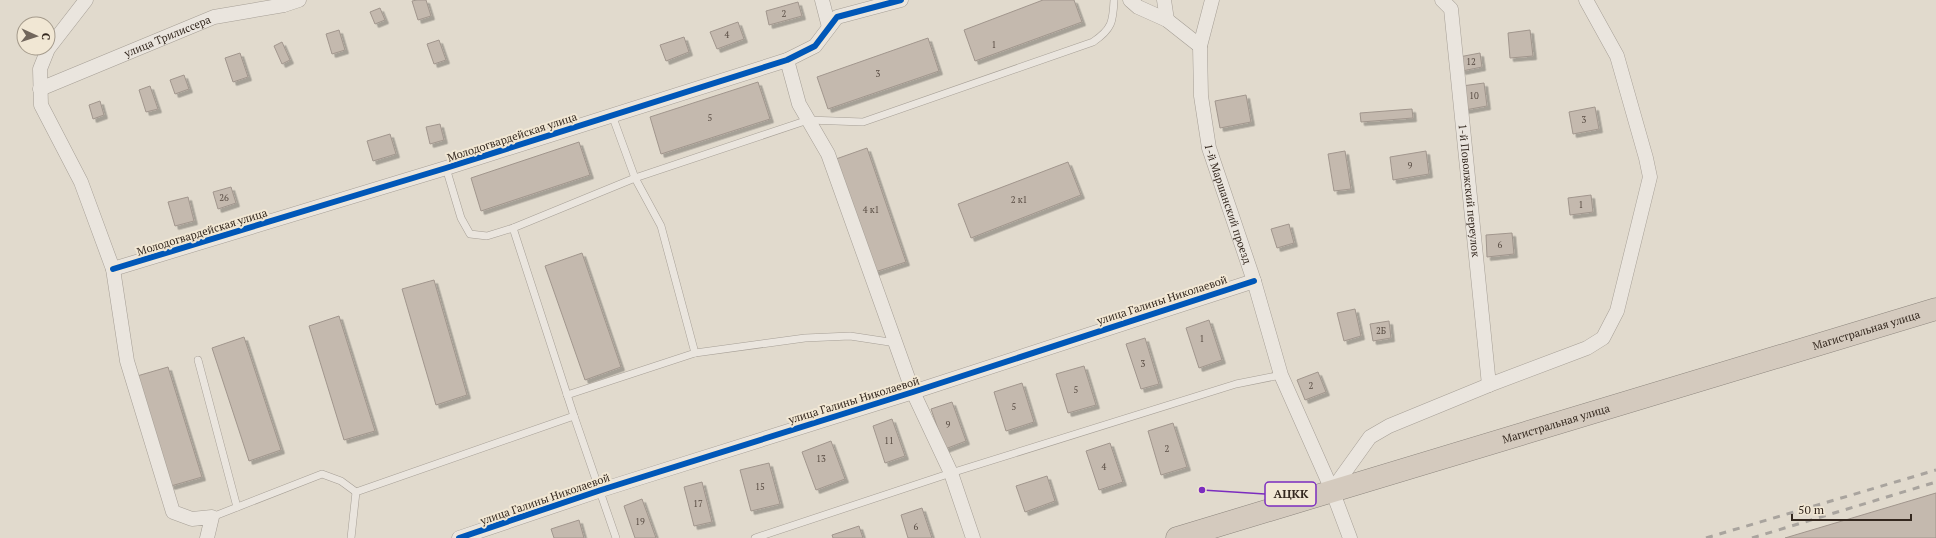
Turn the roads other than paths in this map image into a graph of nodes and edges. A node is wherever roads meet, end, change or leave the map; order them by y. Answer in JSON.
{"nodes":[{"id":1,"x":86,"y":0,"type":"edge"},
{"id":2,"x":299,"y":0,"type":"edge"},
{"id":3,"x":822,"y":0,"type":"edge"},
{"id":4,"x":901,"y":0,"type":"edge"},
{"id":5,"x":1114,"y":0,"type":"edge"},
{"id":6,"x":1130,"y":0,"type":"edge"},
{"id":7,"x":1164,"y":0,"type":"edge"},
{"id":8,"x":1212,"y":0,"type":"edge"},
{"id":9,"x":1442,"y":0,"type":"edge"},
{"id":10,"x":1586,"y":0,"type":"edge"},
{"id":11,"x":1167,"y":20,"type":"junction"},
{"id":12,"x":829,"y":27,"type":"junction"},
{"id":13,"x":1200,"y":46,"type":"junction"},
{"id":14,"x":788,"y":60,"type":"junction"},
{"id":15,"x":40,"y":89,"type":"junction"},
{"id":16,"x":612,"y":115,"type":"junction"},
{"id":17,"x":808,"y":120,"type":"junction"},
{"id":18,"x":446,"y":168,"type":"junction"},
{"id":19,"x":634,"y":178,"type":"junction"},
{"id":20,"x":513,"y":228,"type":"junction"},
{"id":21,"x":113,"y":269,"type":"junction"},
{"id":22,"x":1254,"y":281,"type":"junction"},
{"id":23,"x":1936,"y":309,"type":"edge"},
{"id":24,"x":896,"y":343,"type":"junction"},
{"id":25,"x":695,"y":353,"type":"junction"},
{"id":26,"x":198,"y":360,"type":"dead end"},
{"id":27,"x":1281,"y":375,"type":"junction"},
{"id":28,"x":1489,"y":385,"type":"junction"},
{"id":29,"x":913,"y":392,"type":"junction"},
{"id":30,"x":567,"y":395,"type":"junction"},
{"id":31,"x":574,"y":416,"type":"junction"},
{"id":32,"x":951,"y":473,"type":"junction"},
{"id":33,"x":601,"y":490,"type":"junction"},
{"id":34,"x":1332,"y":490,"type":"junction"},
{"id":35,"x":356,"y":492,"type":"junction"},
{"id":36,"x":238,"y":507,"type":"junction"},
{"id":37,"x":212,"y":517,"type":"junction"},
{"id":38,"x":207,"y":538,"type":"edge"},
{"id":39,"x":351,"y":538,"type":"edge"},
{"id":40,"x":459,"y":538,"type":"edge"},
{"id":41,"x":616,"y":538,"type":"edge"},
{"id":42,"x":755,"y":538,"type":"edge"},
{"id":43,"x":973,"y":538,"type":"edge"},
{"id":44,"x":1177,"y":538,"type":"edge"},
{"id":45,"x":1350,"y":538,"type":"edge"}],
"edges":[{"from":1,"to":15,"type":"street"},
{"from":2,"to":15,"type":"street","name":"улица Трилиссера"},
{"from":3,"to":12,"type":"street"},
{"from":4,"to":12,"type":"street","name":"Молодогвардейская улица"},
{"from":5,"to":17,"type":"lane"},
{"from":6,"to":11,"type":"street"},
{"from":7,"to":11,"type":"street"},
{"from":8,"to":13,"type":"street","name":"1-й Маршанский проезд"},
{"from":9,"to":28,"type":"street","name":"1-й Поволжский переулок"},
{"from":10,"to":28,"type":"street"},
{"from":11,"to":13,"type":"street"},
{"from":12,"to":14,"type":"street","name":"Молодогвардейская улица"},
{"from":13,"to":22,"type":"street","name":"1-й Маршанский проезд"},
{"from":14,"to":16,"type":"street","name":"Молодогвардейская улица"},
{"from":14,"to":17,"type":"street"},
{"from":15,"to":21,"type":"street"},
{"from":16,"to":18,"type":"street","name":"Молодогвардейская улица"},
{"from":16,"to":19,"type":"lane"},
{"from":17,"to":19,"type":"lane"},
{"from":17,"to":24,"type":"street"},
{"from":18,"to":20,"type":"lane"},
{"from":18,"to":21,"type":"street","name":"Молодогвардейская улица"},
{"from":19,"to":20,"type":"lane"},
{"from":19,"to":25,"type":"lane"},
{"from":20,"to":30,"type":"lane"},
{"from":21,"to":37,"type":"street"},
{"from":22,"to":27,"type":"street","name":"1-й Маршанский проезд"},
{"from":22,"to":29,"type":"street","name":"улица Галины Николаевой"},
{"from":23,"to":34,"type":"highway","name":"Магистральная улица"},
{"from":24,"to":25,"type":"lane"},
{"from":24,"to":29,"type":"street"},
{"from":25,"to":30,"type":"lane"},
{"from":26,"to":36,"type":"lane"},
{"from":27,"to":32,"type":"lane"},
{"from":27,"to":34,"type":"street","name":"1-й Маршанский проезд"},
{"from":28,"to":34,"type":"street"},
{"from":29,"to":32,"type":"street"},
{"from":29,"to":33,"type":"street","name":"улица Галины Николаевой"},
{"from":30,"to":31,"type":"lane"},
{"from":31,"to":33,"type":"lane"},
{"from":31,"to":35,"type":"lane"},
{"from":32,"to":42,"type":"lane"},
{"from":32,"to":43,"type":"street"},
{"from":33,"to":40,"type":"street","name":"улица Галины Николаевой"},
{"from":33,"to":41,"type":"lane"},
{"from":34,"to":44,"type":"highway","name":"Магистральная улица"},
{"from":34,"to":45,"type":"street","name":"1-й Маршанский проезд"},
{"from":35,"to":36,"type":"lane"},
{"from":35,"to":39,"type":"lane"},
{"from":36,"to":37,"type":"lane"},
{"from":37,"to":38,"type":"street"}]}
